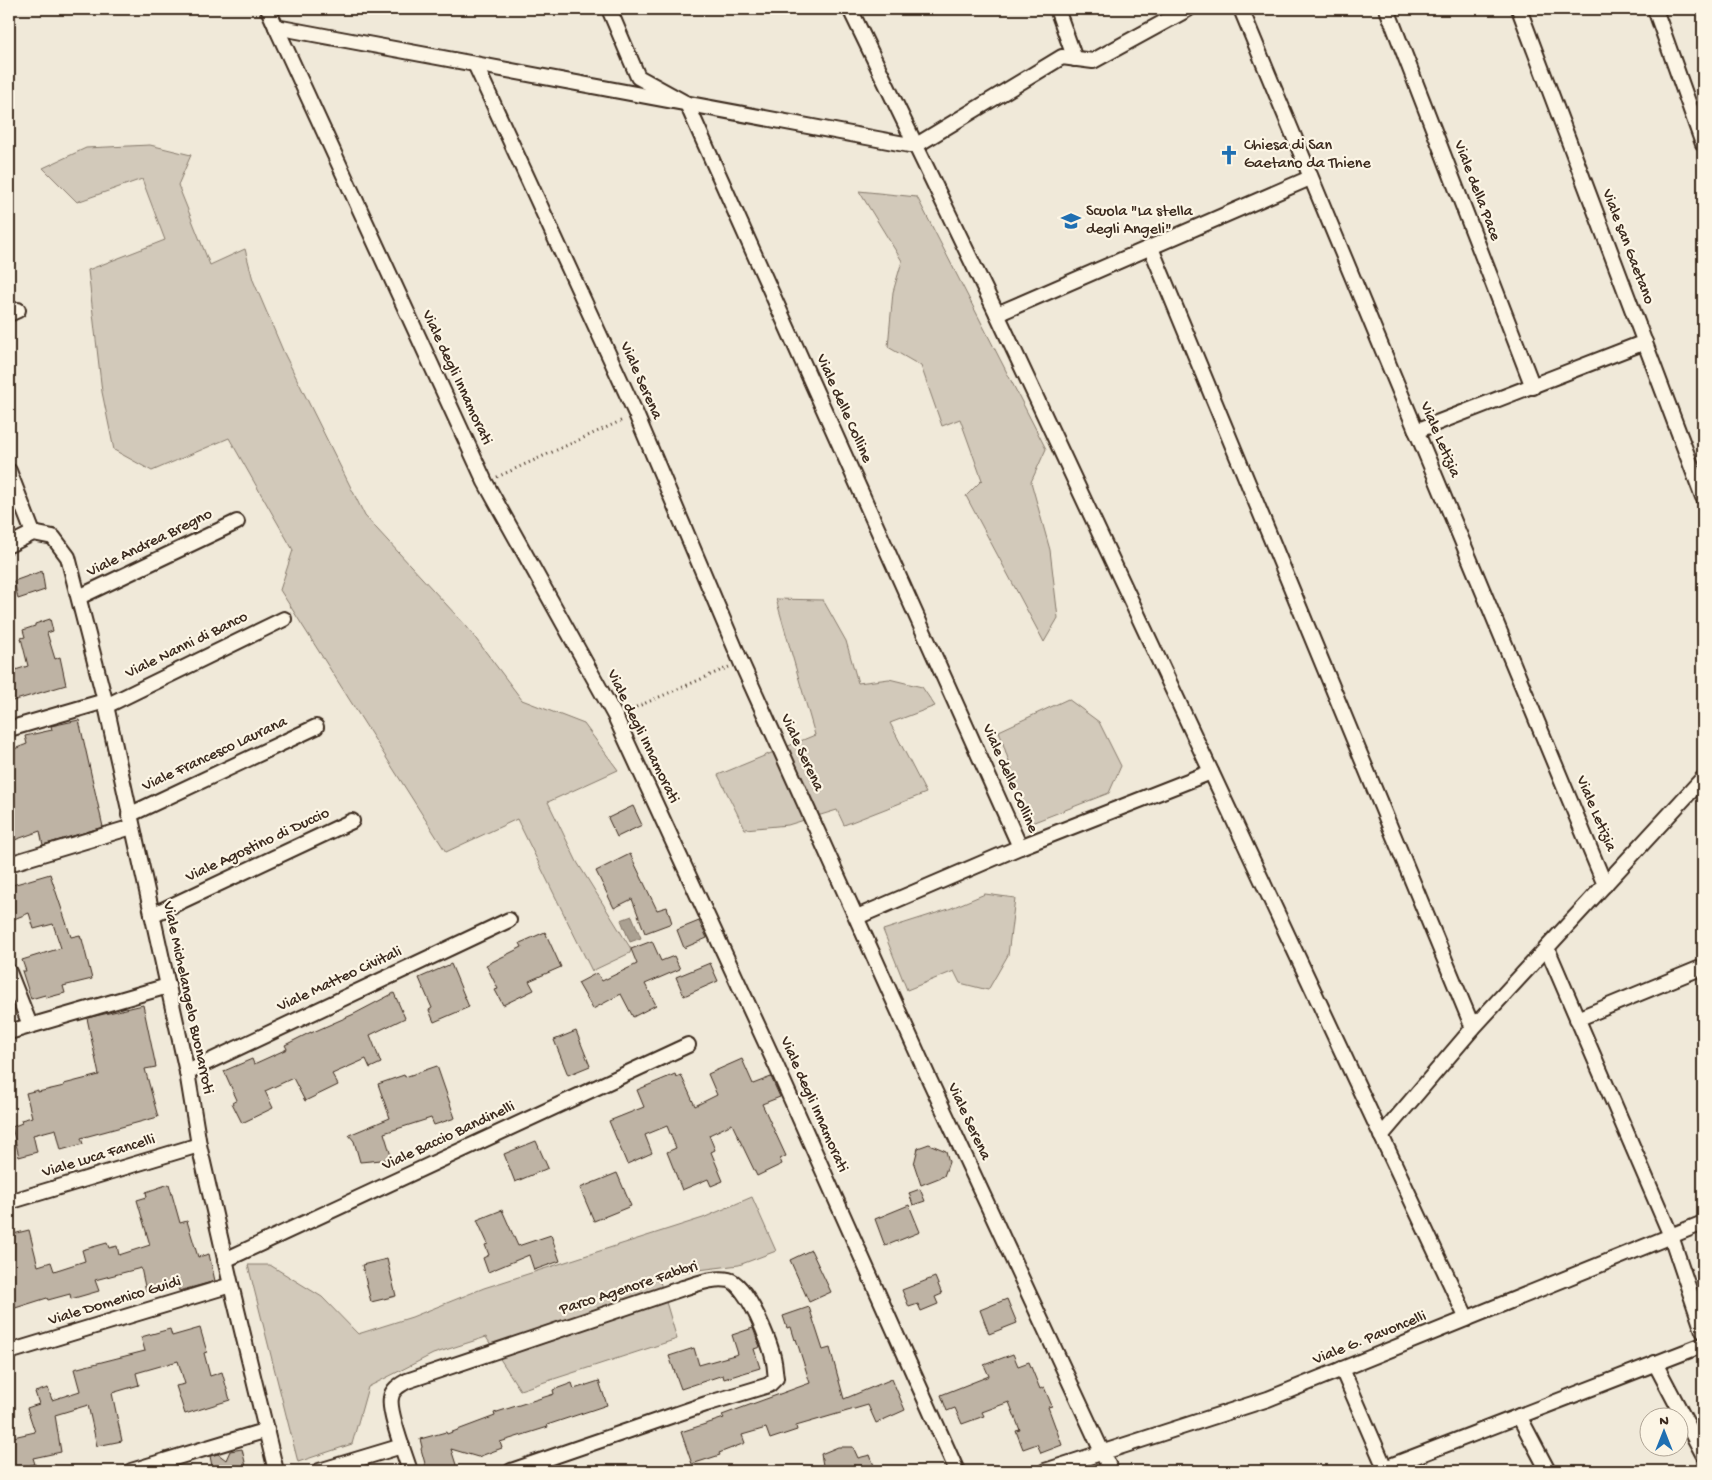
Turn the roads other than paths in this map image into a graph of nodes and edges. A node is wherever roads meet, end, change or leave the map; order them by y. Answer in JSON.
{"nodes":[{"id":1,"x":268,"y":9,"type":"edge"},
{"id":2,"x":609,"y":9,"type":"edge"},
{"id":3,"x":850,"y":9,"type":"edge"},
{"id":4,"x":1057,"y":9,"type":"edge"},
{"id":5,"x":1188,"y":9,"type":"edge"},
{"id":6,"x":1241,"y":9,"type":"edge"},
{"id":7,"x":1387,"y":9,"type":"edge"},
{"id":8,"x":1519,"y":9,"type":"edge"},
{"id":9,"x":1655,"y":9,"type":"edge"},
{"id":10,"x":276,"y":27,"type":"junction"},
{"id":11,"x":1075,"y":59,"type":"junction"},
{"id":12,"x":475,"y":64,"type":"junction"},
{"id":13,"x":687,"y":104,"type":"junction"},
{"id":14,"x":1703,"y":144,"type":"edge"},
{"id":15,"x":915,"y":146,"type":"junction"},
{"id":16,"x":1310,"y":178,"type":"junction"},
{"id":17,"x":1150,"y":248,"type":"junction"},
{"id":18,"x":997,"y":314,"type":"junction"},
{"id":19,"x":1644,"y":342,"type":"junction"},
{"id":20,"x":1533,"y":386,"type":"junction"},
{"id":21,"x":1416,"y":431,"type":"junction"},
{"id":22,"x":9,"y":471,"type":"edge"},
{"id":23,"x":1703,"y":497,"type":"edge"},
{"id":24,"x":237,"y":522,"type":"dead end"},
{"id":25,"x":33,"y":533,"type":"junction"},
{"id":26,"x":9,"y":545,"type":"edge"},
{"id":27,"x":79,"y":598,"type":"junction"},
{"id":28,"x":284,"y":618,"type":"dead end"},
{"id":29,"x":106,"y":703,"type":"junction"},
{"id":30,"x":316,"y":727,"type":"dead end"},
{"id":31,"x":9,"y":729,"type":"edge"},
{"id":32,"x":1211,"y":772,"type":"junction"},
{"id":33,"x":1703,"y":778,"type":"edge"},
{"id":34,"x":131,"y":821,"type":"junction"},
{"id":35,"x":352,"y":821,"type":"dead end"},
{"id":36,"x":1020,"y":847,"type":"junction"},
{"id":37,"x":9,"y":864,"type":"edge"},
{"id":38,"x":1605,"y":885,"type":"junction"},
{"id":39,"x":152,"y":915,"type":"junction"},
{"id":40,"x":857,"y":917,"type":"junction"},
{"id":41,"x":509,"y":920,"type":"dead end"},
{"id":42,"x":1547,"y":948,"type":"junction"},
{"id":43,"x":1703,"y":967,"type":"edge"},
{"id":44,"x":9,"y":972,"type":"edge"},
{"id":45,"x":168,"y":986,"type":"junction"},
{"id":46,"x":1578,"y":1019,"type":"junction"},
{"id":47,"x":30,"y":1026,"type":"junction"},
{"id":48,"x":1473,"y":1028,"type":"junction"},
{"id":49,"x":9,"y":1032,"type":"edge"},
{"id":50,"x":688,"y":1045,"type":"dead end"},
{"id":51,"x":187,"y":1072,"type":"junction"},
{"id":52,"x":1381,"y":1136,"type":"junction"},
{"id":53,"x":199,"y":1145,"type":"junction"},
{"id":54,"x":9,"y":1202,"type":"edge"},
{"id":55,"x":1703,"y":1223,"type":"edge"},
{"id":56,"x":1671,"y":1236,"type":"junction"},
{"id":57,"x":225,"y":1260,"type":"junction"},
{"id":58,"x":231,"y":1285,"type":"junction"},
{"id":59,"x":1467,"y":1319,"type":"junction"},
{"id":60,"x":1703,"y":1331,"type":"edge"},
{"id":61,"x":1703,"y":1345,"type":"edge"},
{"id":62,"x":9,"y":1352,"type":"edge"},
{"id":63,"x":1655,"y":1363,"type":"junction"},
{"id":64,"x":1342,"y":1369,"type":"junction"},
{"id":65,"x":1519,"y":1416,"type":"junction"},
{"id":66,"x":267,"y":1430,"type":"junction"},
{"id":67,"x":402,"y":1446,"type":"junction"},
{"id":68,"x":1103,"y":1452,"type":"junction"},
{"id":69,"x":1703,"y":1454,"type":"edge"},
{"id":70,"x":1386,"y":1470,"type":"edge"},
{"id":71,"x":131,"y":1471,"type":"edge"},
{"id":72,"x":276,"y":1471,"type":"edge"},
{"id":73,"x":319,"y":1471,"type":"edge"},
{"id":74,"x":410,"y":1471,"type":"edge"},
{"id":75,"x":511,"y":1471,"type":"edge"},
{"id":76,"x":957,"y":1471,"type":"edge"},
{"id":77,"x":1045,"y":1471,"type":"edge"},
{"id":78,"x":1112,"y":1471,"type":"edge"},
{"id":79,"x":1548,"y":1471,"type":"edge"}],
"edges":[{"from":1,"to":10,"type":"street","name":"Viale degli Innamorati"},
{"from":2,"to":13,"type":"street"},
{"from":3,"to":15,"type":"street"},
{"from":4,"to":11,"type":"street"},
{"from":5,"to":11,"type":"street"},
{"from":6,"to":16,"type":"street","name":"Viale Letizia"},
{"from":7,"to":20,"type":"street","name":"Viale della Pace"},
{"from":8,"to":19,"type":"street","name":"Viale san Gaetano"},
{"from":9,"to":14,"type":"street"},
{"from":10,"to":12,"type":"street"},
{"from":10,"to":76,"type":"street","name":"Viale degli Innamorati"},
{"from":11,"to":15,"type":"street"},
{"from":12,"to":13,"type":"street"},
{"from":12,"to":40,"type":"street","name":"Viale Serena"},
{"from":13,"to":15,"type":"street"},
{"from":13,"to":36,"type":"street","name":"Viale delle Colline"},
{"from":15,"to":18,"type":"street"},
{"from":16,"to":17,"type":"street"},
{"from":16,"to":21,"type":"street","name":"Viale Letizia"},
{"from":17,"to":18,"type":"street"},
{"from":17,"to":48,"type":"street"},
{"from":18,"to":32,"type":"street"},
{"from":19,"to":20,"type":"street"},
{"from":19,"to":23,"type":"street","name":"Viale san Gaetano"},
{"from":20,"to":21,"type":"street"},
{"from":21,"to":38,"type":"street","name":"Viale Letizia"},
{"from":22,"to":25,"type":"street"},
{"from":24,"to":27,"type":"street","name":"Viale Andrea Bregno"},
{"from":25,"to":26,"type":"street"},
{"from":25,"to":27,"type":"street","name":"Viale Michelangelo Buonarroti"},
{"from":27,"to":29,"type":"street","name":"Viale Michelangelo Buonarroti"},
{"from":28,"to":29,"type":"street","name":"Viale Nanni di Banco"},
{"from":29,"to":31,"type":"street","name":"Viale Nanni di Banco"},
{"from":29,"to":34,"type":"street","name":"Viale Michelangelo Buonarroti"},
{"from":30,"to":34,"type":"street","name":"Viale Francesco Laurana"},
{"from":32,"to":36,"type":"street"},
{"from":32,"to":52,"type":"street"},
{"from":33,"to":38,"type":"street"},
{"from":34,"to":37,"type":"street","name":"Viale Francesco Laurana"},
{"from":34,"to":39,"type":"street","name":"Viale Michelangelo Buonarroti"},
{"from":35,"to":39,"type":"street","name":"Viale Agostino di Duccio"},
{"from":36,"to":40,"type":"street"},
{"from":38,"to":42,"type":"street"},
{"from":39,"to":45,"type":"street","name":"Viale Michelangelo Buonarroti"},
{"from":40,"to":68,"type":"street","name":"Viale Serena"},
{"from":41,"to":51,"type":"street","name":"Viale Matteo Civitali"},
{"from":42,"to":46,"type":"street"},
{"from":42,"to":48,"type":"street"},
{"from":43,"to":46,"type":"street"},
{"from":44,"to":47,"type":"street"},
{"from":45,"to":47,"type":"street"},
{"from":45,"to":51,"type":"street","name":"Viale Michelangelo Buonarroti"},
{"from":46,"to":56,"type":"street"},
{"from":47,"to":49,"type":"street"},
{"from":48,"to":52,"type":"street"},
{"from":50,"to":57,"type":"street","name":"Viale Baccio Bandinelli"},
{"from":51,"to":53,"type":"street","name":"Viale Michelangelo Buonarroti"},
{"from":52,"to":59,"type":"street"},
{"from":53,"to":54,"type":"street","name":"Viale Luca Fancelli"},
{"from":53,"to":57,"type":"street","name":"Viale Michelangelo Buonarroti"},
{"from":55,"to":56,"type":"street","name":"Viale G. Pavoncelli"},
{"from":56,"to":59,"type":"street","name":"Viale G. Pavoncelli"},
{"from":56,"to":60,"type":"street"},
{"from":57,"to":58,"type":"street","name":"Viale Michelangelo Buonarroti"},
{"from":58,"to":62,"type":"street","name":"Viale Domenico Guidi"},
{"from":58,"to":66,"type":"street","name":"Viale Michelangelo Buonarroti"},
{"from":59,"to":64,"type":"street","name":"Viale G. Pavoncelli"},
{"from":61,"to":63,"type":"street"},
{"from":63,"to":65,"type":"street"},
{"from":63,"to":69,"type":"street"},
{"from":64,"to":68,"type":"street","name":"Viale G. Pavoncelli"},
{"from":64,"to":70,"type":"street"},
{"from":65,"to":70,"type":"street"},
{"from":65,"to":79,"type":"street"},
{"from":66,"to":71,"type":"street"},
{"from":66,"to":72,"type":"street","name":"Viale Michelangelo Buonarroti"},
{"from":67,"to":73,"type":"street"},
{"from":67,"to":74,"type":"street","name":"Parco Agenore Fabbri"},
{"from":67,"to":75,"type":"street","name":"Parco Agenore Fabbri"},
{"from":68,"to":77,"type":"street","name":"Viale G. Pavoncelli"},
{"from":68,"to":78,"type":"street","name":"Viale Serena"}]}
